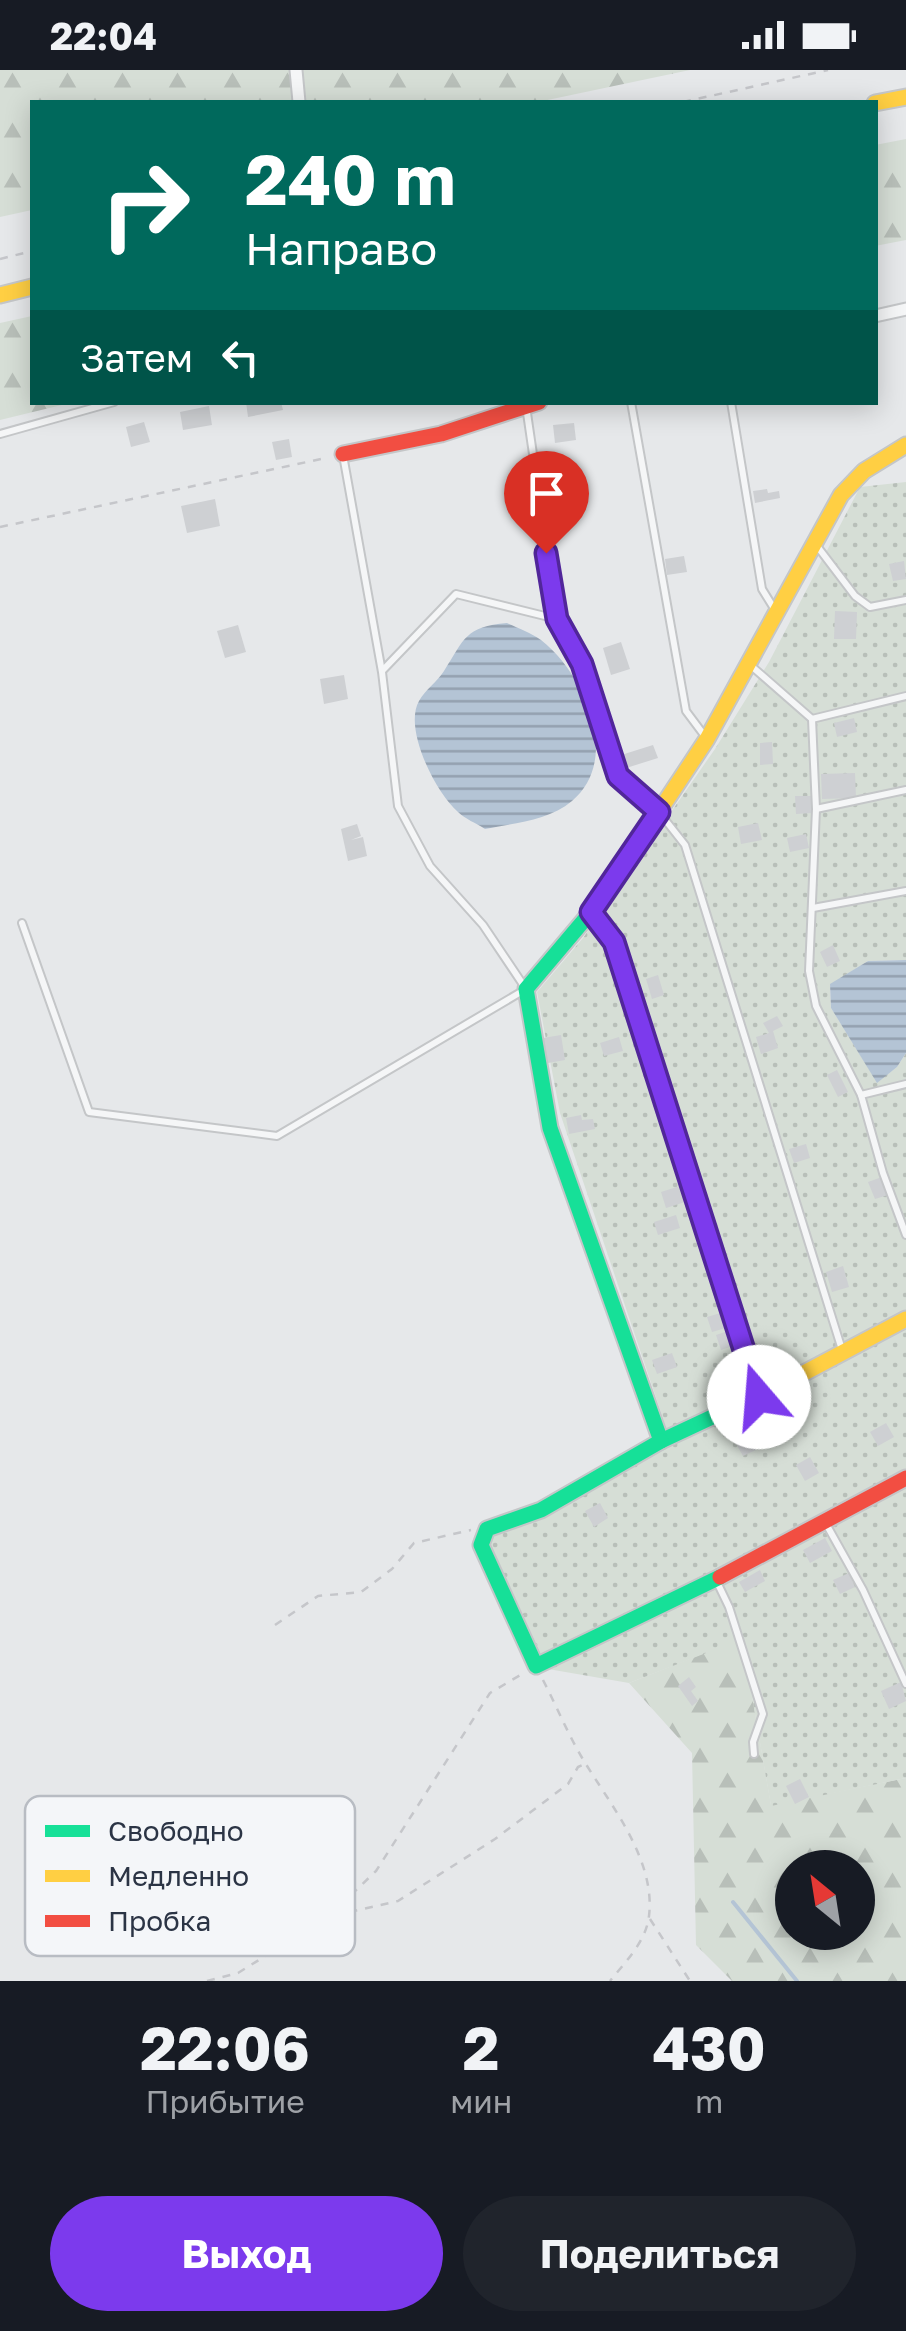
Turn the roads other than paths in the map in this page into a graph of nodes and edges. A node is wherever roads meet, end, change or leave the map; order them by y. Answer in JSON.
{"nodes":[{"id":1,"x":296,"y":70,"type":"edge"},
{"id":2,"x":906,"y":97,"type":"edge"},
{"id":3,"x":299,"y":100,"type":"edge"},
{"id":4,"x":878,"y":103,"type":"edge"},
{"id":5,"x":30,"y":288,"type":"edge"},
{"id":6,"x":0,"y":295,"type":"edge"},
{"id":7,"x":906,"y":309,"type":"edge"},
{"id":8,"x":878,"y":315,"type":"edge"},
{"id":9,"x":103,"y":405,"type":"edge"},
{"id":10,"x":529,"y":405,"type":"edge"},
{"id":11,"x":532,"y":405,"type":"edge"},
{"id":12,"x":632,"y":405,"type":"edge"},
{"id":13,"x":731,"y":405,"type":"edge"},
{"id":14,"x":0,"y":434,"type":"edge"},
{"id":15,"x":906,"y":445,"type":"edge"},
{"id":16,"x":343,"y":454,"type":"joint"},
{"id":17,"x":814,"y":542,"type":"junction"},
{"id":18,"x":906,"y":600,"type":"edge"},
{"id":19,"x":776,"y":611,"type":"junction"},
{"id":20,"x":557,"y":619,"type":"junction"},
{"id":21,"x":747,"y":662,"type":"junction"},
{"id":22,"x":382,"y":672,"type":"junction"},
{"id":23,"x":906,"y":696,"type":"edge"},
{"id":24,"x":812,"y":719,"type":"junction"},
{"id":25,"x":707,"y":739,"type":"junction"},
{"id":26,"x":906,"y":790,"type":"edge"},
{"id":27,"x":816,"y":809,"type":"junction"},
{"id":28,"x":659,"y":812,"type":"junction"},
{"id":29,"x":906,"y":891,"type":"edge"},
{"id":30,"x":813,"y":908,"type":"junction"},
{"id":31,"x":591,"y":912,"type":"junction"},
{"id":32,"x":22,"y":923,"type":"dead end"},
{"id":33,"x":526,"y":989,"type":"junction"},
{"id":34,"x":906,"y":1084,"type":"edge"},
{"id":35,"x":861,"y":1095,"type":"junction"},
{"id":36,"x":906,"y":1235,"type":"edge"},
{"id":37,"x":906,"y":1319,"type":"edge"},
{"id":38,"x":844,"y":1354,"type":"junction"},
{"id":39,"x":759,"y":1397,"type":"junction"},
{"id":40,"x":661,"y":1441,"type":"junction"},
{"id":41,"x":906,"y":1478,"type":"edge"},
{"id":42,"x":824,"y":1521,"type":"junction"},
{"id":43,"x":716,"y":1579,"type":"junction"},
{"id":44,"x":906,"y":1684,"type":"edge"},
{"id":45,"x":754,"y":1754,"type":"dead end"}],
"edges":[{"from":1,"to":3,"type":"street"},
{"from":2,"to":4,"type":"street"},
{"from":5,"to":6,"type":"street"},
{"from":7,"to":8,"type":"street"},
{"from":9,"to":14,"type":"lane"},
{"from":10,"to":16,"type":"street"},
{"from":11,"to":20,"type":"lane"},
{"from":12,"to":25,"type":"lane"},
{"from":13,"to":19,"type":"lane"},
{"from":15,"to":17,"type":"street"},
{"from":16,"to":22,"type":"lane"},
{"from":17,"to":18,"type":"lane"},
{"from":17,"to":19,"type":"street"},
{"from":19,"to":21,"type":"street"},
{"from":20,"to":22,"type":"lane"},
{"from":20,"to":28,"type":"lane"},
{"from":21,"to":24,"type":"lane"},
{"from":21,"to":25,"type":"street"},
{"from":22,"to":33,"type":"lane"},
{"from":23,"to":24,"type":"lane"},
{"from":24,"to":27,"type":"lane"},
{"from":25,"to":28,"type":"street"},
{"from":26,"to":27,"type":"lane"},
{"from":27,"to":30,"type":"lane"},
{"from":28,"to":31,"type":"street"},
{"from":28,"to":38,"type":"lane"},
{"from":29,"to":30,"type":"lane"},
{"from":30,"to":35,"type":"lane"},
{"from":31,"to":33,"type":"street"},
{"from":31,"to":39,"type":"lane"},
{"from":32,"to":33,"type":"lane"},
{"from":33,"to":40,"type":"street"},
{"from":34,"to":35,"type":"lane"},
{"from":35,"to":36,"type":"lane"},
{"from":37,"to":38,"type":"street"},
{"from":38,"to":39,"type":"street"},
{"from":39,"to":40,"type":"street"},
{"from":40,"to":43,"type":"street"},
{"from":41,"to":42,"type":"street"},
{"from":42,"to":43,"type":"street"},
{"from":42,"to":44,"type":"lane"},
{"from":43,"to":45,"type":"lane"}]}
